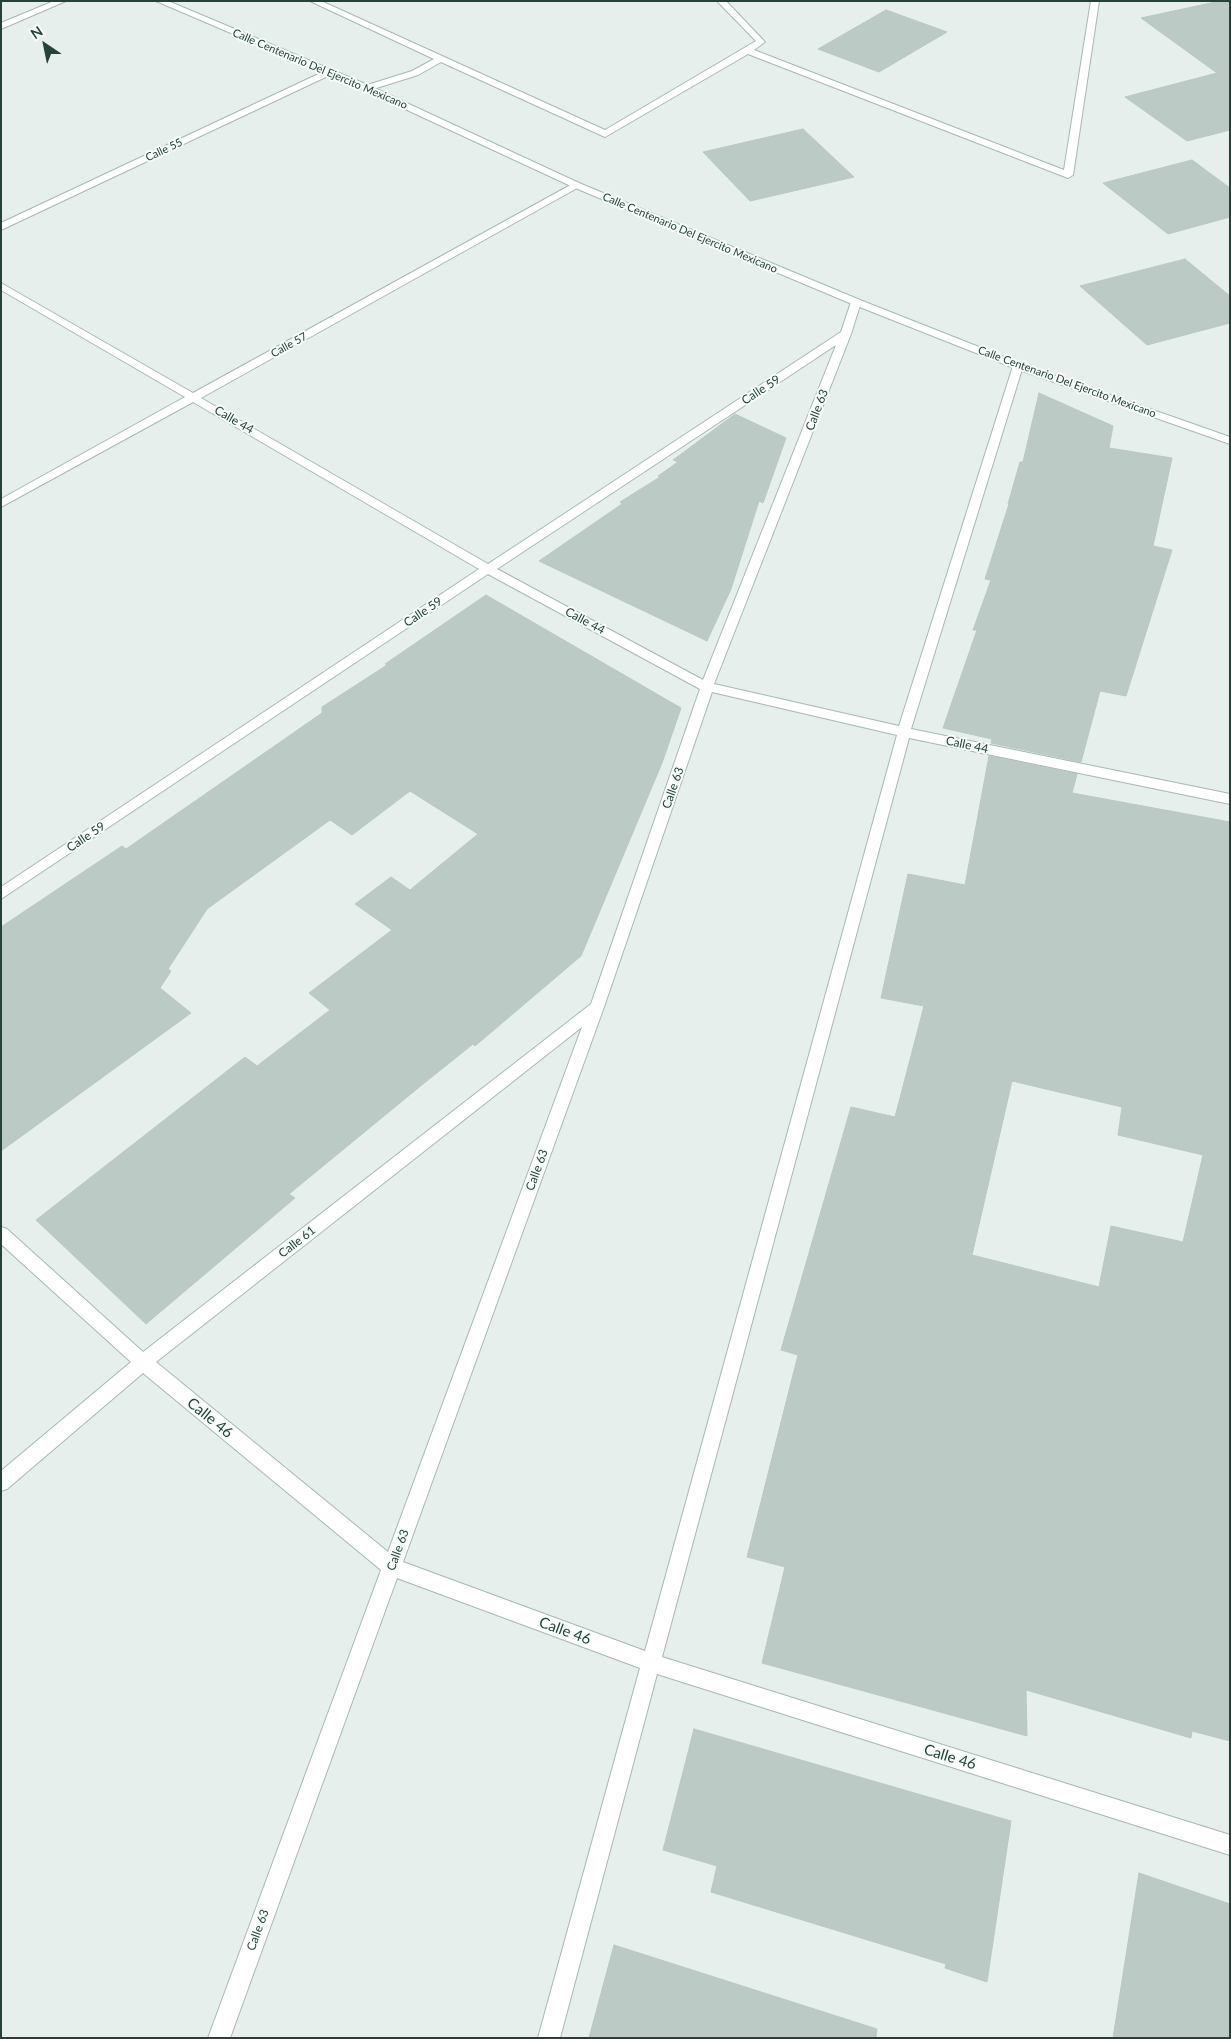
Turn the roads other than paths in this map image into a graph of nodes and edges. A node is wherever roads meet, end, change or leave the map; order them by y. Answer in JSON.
{"nodes":[{"id":1,"x":62,"y":1,"type":"edge"},
{"id":2,"x":160,"y":1,"type":"edge"},
{"id":3,"x":314,"y":1,"type":"edge"},
{"id":4,"x":721,"y":1,"type":"edge"},
{"id":5,"x":1095,"y":1,"type":"edge"},
{"id":6,"x":1,"y":26,"type":"edge"},
{"id":7,"x":749,"y":51,"type":"junction"},
{"id":8,"x":441,"y":59,"type":"junction"},
{"id":9,"x":327,"y":73,"type":"junction"},
{"id":10,"x":367,"y":88,"type":"junction"},
{"id":11,"x":576,"y":186,"type":"junction"},
{"id":12,"x":1,"y":227,"type":"edge"},
{"id":13,"x":1,"y":286,"type":"edge"},
{"id":14,"x":856,"y":302,"type":"junction"},
{"id":15,"x":846,"y":334,"type":"junction"},
{"id":16,"x":1018,"y":366,"type":"junction"},
{"id":17,"x":195,"y":397,"type":"junction"},
{"id":18,"x":1230,"y":441,"type":"edge"},
{"id":19,"x":1,"y":504,"type":"edge"},
{"id":20,"x":488,"y":569,"type":"junction"},
{"id":21,"x":707,"y":688,"type":"junction"},
{"id":22,"x":904,"y":732,"type":"junction"},
{"id":23,"x":1230,"y":799,"type":"edge"},
{"id":24,"x":1,"y":894,"type":"edge"},
{"id":25,"x":597,"y":1007,"type":"junction"},
{"id":26,"x":1,"y":1234,"type":"edge"},
{"id":27,"x":143,"y":1362,"type":"junction"},
{"id":28,"x":1,"y":1483,"type":"edge"},
{"id":29,"x":392,"y":1567,"type":"junction"},
{"id":30,"x":652,"y":1663,"type":"junction"},
{"id":31,"x":1230,"y":1845,"type":"edge"},
{"id":32,"x":219,"y":2038,"type":"edge"},
{"id":33,"x":550,"y":2038,"type":"edge"}],
"edges":[{"from":1,"to":6,"type":"street"},
{"from":2,"to":9,"type":"street","name":"Calle Centenario Del Ejercito Mexicano"},
{"from":3,"to":8,"type":"street"},
{"from":4,"to":7,"type":"street"},
{"from":5,"to":7,"type":"street"},
{"from":7,"to":8,"type":"street"},
{"from":8,"to":10,"type":"street"},
{"from":9,"to":10,"type":"street","name":"Calle Centenario Del Ejercito Mexicano"},
{"from":9,"to":12,"type":"street","name":"Calle 55"},
{"from":10,"to":11,"type":"street","name":"Calle Centenario Del Ejercito Mexicano"},
{"from":11,"to":14,"type":"street","name":"Calle Centenario Del Ejercito Mexicano"},
{"from":11,"to":17,"type":"street","name":"Calle 57"},
{"from":13,"to":17,"type":"street","name":"Calle 44"},
{"from":14,"to":15,"type":"street","name":"Calle 63"},
{"from":14,"to":16,"type":"street","name":"Calle Centenario Del Ejercito Mexicano"},
{"from":15,"to":20,"type":"street","name":"Calle 59"},
{"from":15,"to":21,"type":"street","name":"Calle 63"},
{"from":16,"to":18,"type":"street","name":"Calle Centenario Del Ejercito Mexicano"},
{"from":16,"to":22,"type":"street"},
{"from":17,"to":19,"type":"street","name":"Calle 57"},
{"from":17,"to":20,"type":"street","name":"Calle 44"},
{"from":20,"to":21,"type":"street","name":"Calle 44"},
{"from":20,"to":24,"type":"street","name":"Calle 59"},
{"from":21,"to":22,"type":"street","name":"Calle 44"},
{"from":21,"to":25,"type":"street","name":"Calle 63"},
{"from":22,"to":23,"type":"street","name":"Calle 44"},
{"from":22,"to":30,"type":"street"},
{"from":25,"to":27,"type":"street","name":"Calle 61"},
{"from":25,"to":29,"type":"street","name":"Calle 63"},
{"from":26,"to":27,"type":"street","name":"Calle 46"},
{"from":27,"to":28,"type":"street","name":"Calle 61"},
{"from":27,"to":29,"type":"street","name":"Calle 46"},
{"from":29,"to":30,"type":"street","name":"Calle 46"},
{"from":29,"to":32,"type":"street","name":"Calle 63"},
{"from":30,"to":31,"type":"street","name":"Calle 46"},
{"from":30,"to":33,"type":"street"}]}
